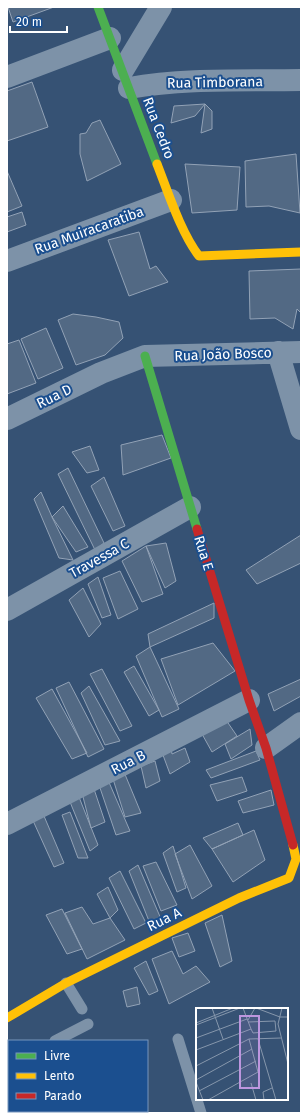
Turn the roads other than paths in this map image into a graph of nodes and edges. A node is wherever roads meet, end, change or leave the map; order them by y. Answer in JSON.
{"nodes":[{"id":1,"x":98,"y":7,"type":"edge"},
{"id":2,"x":161,"y":7,"type":"edge"},
{"id":3,"x":110,"y":38,"type":"junction"},
{"id":4,"x":7,"y":78,"type":"edge"},
{"id":5,"x":126,"y":79,"type":"junction"},
{"id":6,"x":301,"y":80,"type":"edge"},
{"id":7,"x":171,"y":200,"type":"junction"},
{"id":8,"x":301,"y":252,"type":"edge"},
{"id":9,"x":7,"y":261,"type":"edge"},
{"id":10,"x":278,"y":352,"type":"junction"},
{"id":11,"x":301,"y":352,"type":"edge"},
{"id":12,"x":145,"y":356,"type":"junction"},
{"id":13,"x":101,"y":373,"type":"joint"},
{"id":14,"x":7,"y":419,"type":"edge"},
{"id":15,"x":301,"y":429,"type":"edge"},
{"id":16,"x":190,"y":507,"type":"junction"},
{"id":17,"x":7,"y":610,"type":"edge"},
{"id":18,"x":248,"y":700,"type":"junction"},
{"id":19,"x":301,"y":723,"type":"edge"},
{"id":20,"x":266,"y":748,"type":"junction"},
{"id":21,"x":7,"y":824,"type":"edge"},
{"id":22,"x":287,"y":826,"type":"joint"},
{"id":23,"x":66,"y":983,"type":"junction"},
{"id":24,"x":82,"y":1009,"type":"dead end"},
{"id":25,"x":7,"y":1018,"type":"edge"},
{"id":26,"x":88,"y":1024,"type":"dead end"},
{"id":27,"x":178,"y":1039,"type":"dead end"},
{"id":28,"x":57,"y":1040,"type":"edge"},
{"id":29,"x":196,"y":1097,"type":"edge"},
{"id":30,"x":197,"y":1100,"type":"edge"},
{"id":31,"x":201,"y":1113,"type":"edge"}],
"edges":[{"from":1,"to":3,"type":"street","name":"Rua Cedro"},
{"from":2,"to":5,"type":"street"},
{"from":3,"to":4,"type":"street"},
{"from":3,"to":5,"type":"street","name":"Rua Cedro"},
{"from":5,"to":6,"type":"street","name":"Rua Timborana"},
{"from":5,"to":7,"type":"street","name":"Rua Cedro"},
{"from":7,"to":8,"type":"street","name":"Rua Cedro"},
{"from":7,"to":9,"type":"street","name":"Rua Muiracaratiba"},
{"from":10,"to":11,"type":"street","name":"Rua João Bosco"},
{"from":10,"to":12,"type":"street","name":"Rua João Bosco"},
{"from":10,"to":15,"type":"street"},
{"from":12,"to":13,"type":"street","name":"Rua João Bosco"},
{"from":12,"to":16,"type":"street","name":"Rua E"},
{"from":13,"to":14,"type":"street","name":"Rua D"},
{"from":16,"to":17,"type":"street","name":"Travessa C"},
{"from":16,"to":18,"type":"street","name":"Rua E"},
{"from":18,"to":20,"type":"street","name":"Rua E"},
{"from":18,"to":21,"type":"street","name":"Rua B"},
{"from":19,"to":20,"type":"street"},
{"from":20,"to":22,"type":"street","name":"Rua E"},
{"from":22,"to":23,"type":"street","name":"Rua A"},
{"from":23,"to":24,"type":"lane"},
{"from":23,"to":25,"type":"street","name":"Rua A"},
{"from":26,"to":28,"type":"lane"},
{"from":27,"to":29,"type":"lane"},
{"from":30,"to":31,"type":"lane"}]}
